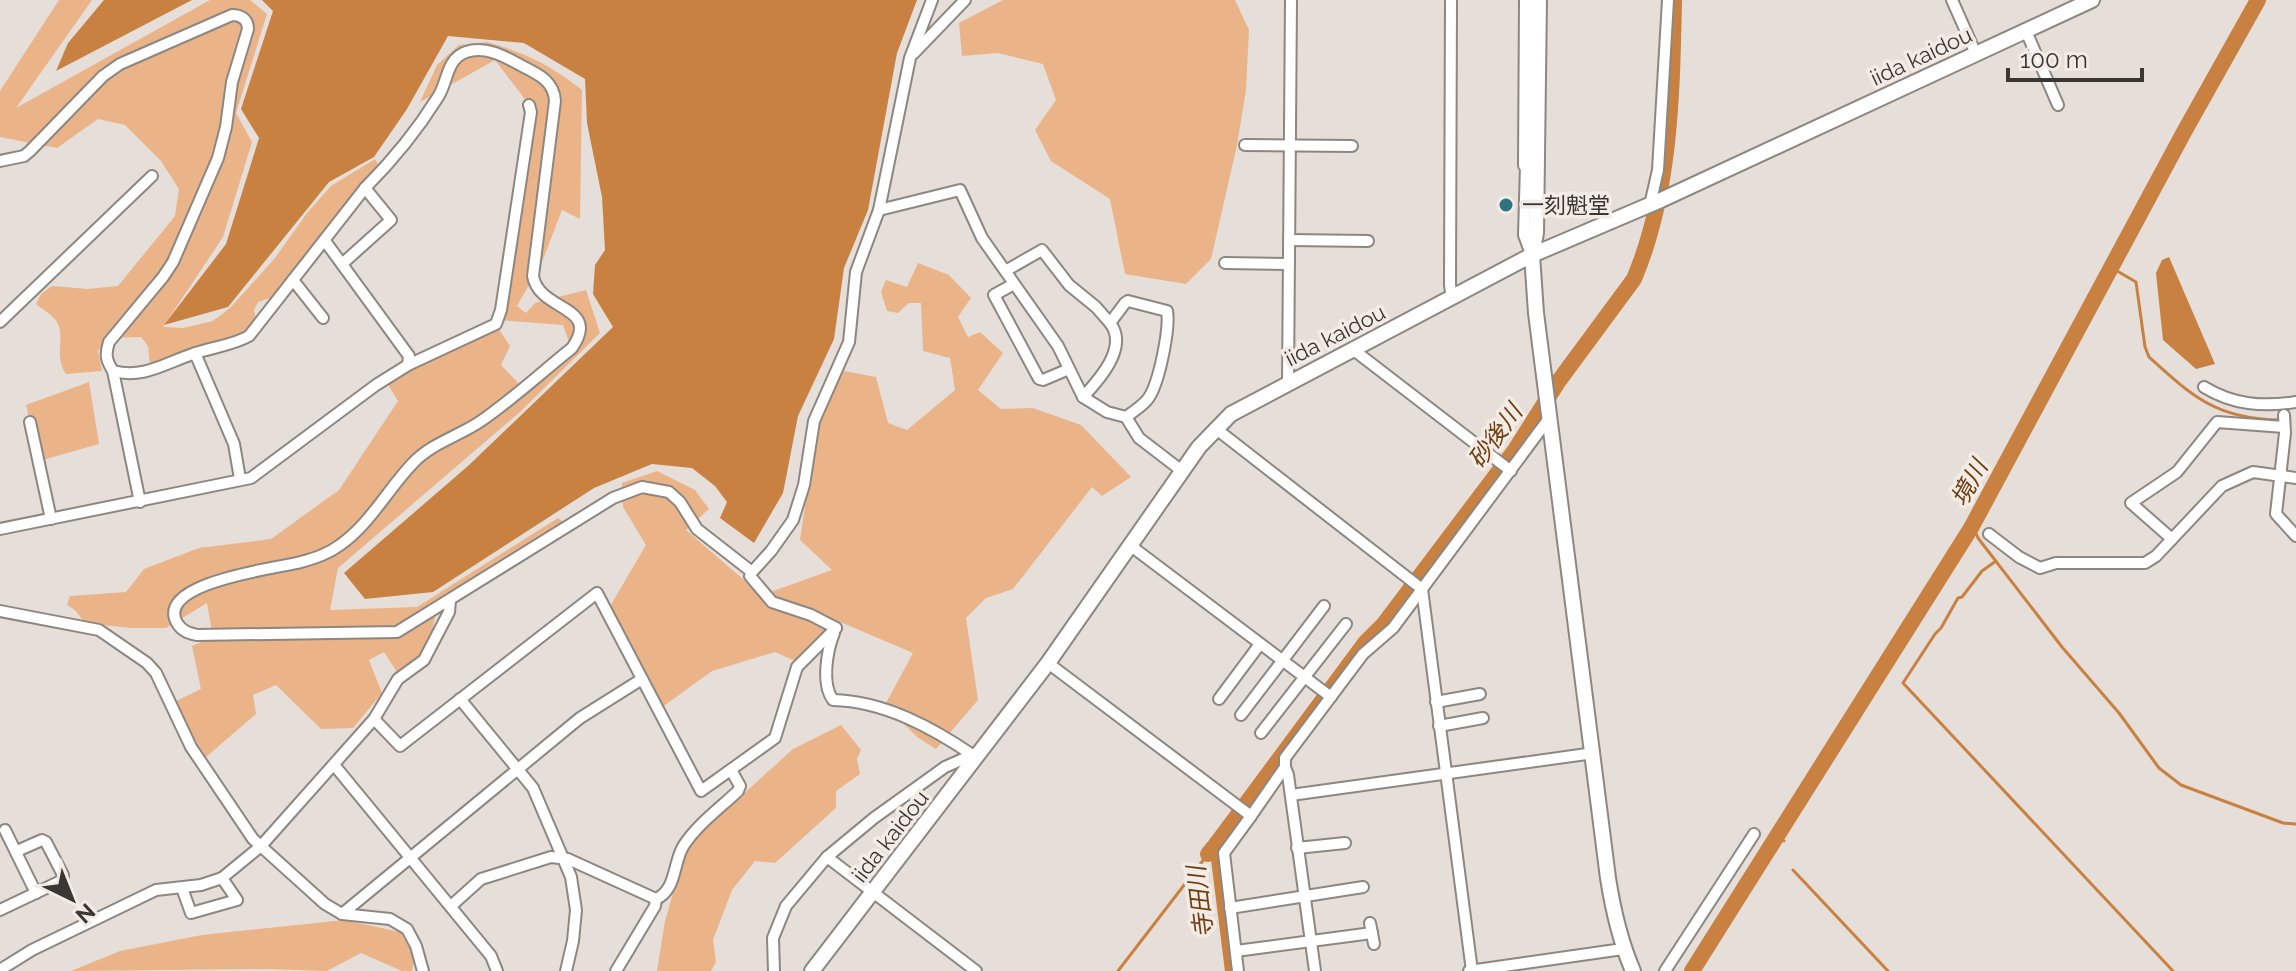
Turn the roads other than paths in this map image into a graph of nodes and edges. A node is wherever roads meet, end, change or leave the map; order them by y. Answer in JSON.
{"nodes":[{"id":1,"x":932,"y":0,"type":"edge"},
{"id":2,"x":965,"y":0,"type":"edge"},
{"id":3,"x":1291,"y":0,"type":"edge"},
{"id":4,"x":1451,"y":0,"type":"edge"},
{"id":5,"x":1527,"y":0,"type":"edge"},
{"id":6,"x":1539,"y":0,"type":"edge"},
{"id":7,"x":1668,"y":0,"type":"edge"},
{"id":8,"x":1952,"y":0,"type":"edge"},
{"id":9,"x":2092,"y":0,"type":"edge"},
{"id":10,"x":2026,"y":31,"type":"junction"},
{"id":11,"x":1976,"y":54,"type":"junction"},
{"id":12,"x":910,"y":58,"type":"junction"},
{"id":13,"x":529,"y":105,"type":"dead end"},
{"id":14,"x":2058,"y":105,"type":"dead end"},
{"id":15,"x":1245,"y":145,"type":"dead end"},
{"id":16,"x":1288,"y":145,"type":"junction"},
{"id":17,"x":1352,"y":146,"type":"dead end"},
{"id":18,"x":0,"y":161,"type":"edge"},
{"id":19,"x":1526,"y":165,"type":"joint"},
{"id":20,"x":152,"y":176,"type":"dead end"},
{"id":21,"x":365,"y":188,"type":"junction"},
{"id":22,"x":1655,"y":203,"type":"junction"},
{"id":23,"x":879,"y":210,"type":"junction"},
{"id":24,"x":1289,"y":240,"type":"junction"},
{"id":25,"x":325,"y":241,"type":"junction"},
{"id":26,"x":1368,"y":241,"type":"dead end"},
{"id":27,"x":1532,"y":255,"type":"junction"},
{"id":28,"x":1225,"y":263,"type":"dead end"},
{"id":29,"x":342,"y":264,"type":"junction"},
{"id":30,"x":1289,"y":264,"type":"junction"},
{"id":31,"x":1007,"y":270,"type":"junction"},
{"id":32,"x":293,"y":280,"type":"junction"},
{"id":33,"x":1014,"y":284,"type":"junction"},
{"id":34,"x":1452,"y":299,"type":"junction"},
{"id":35,"x":323,"y":318,"type":"dead end"},
{"id":36,"x":0,"y":322,"type":"edge"},
{"id":37,"x":1110,"y":323,"type":"junction"},
{"id":38,"x":1355,"y":351,"type":"junction"},
{"id":39,"x":195,"y":353,"type":"junction"},
{"id":40,"x":408,"y":365,"type":"junction"},
{"id":41,"x":1069,"y":369,"type":"junction"},
{"id":42,"x":113,"y":371,"type":"junction"},
{"id":43,"x":1288,"y":384,"type":"junction"},
{"id":44,"x":2204,"y":387,"type":"dead end"},
{"id":45,"x":1083,"y":397,"type":"junction"},
{"id":46,"x":2296,"y":402,"type":"edge"},
{"id":47,"x":1549,"y":413,"type":"junction"},
{"id":48,"x":1126,"y":417,"type":"junction"},
{"id":49,"x":30,"y":422,"type":"dead end"},
{"id":50,"x":1215,"y":428,"type":"junction"},
{"id":51,"x":1509,"y":470,"type":"junction"},
{"id":52,"x":1182,"y":471,"type":"junction"},
{"id":53,"x":2280,"y":476,"type":"junction"},
{"id":54,"x":2296,"y":478,"type":"edge"},
{"id":55,"x":240,"y":479,"type":"junction"},
{"id":56,"x":140,"y":502,"type":"junction"},
{"id":57,"x":51,"y":519,"type":"junction"},
{"id":58,"x":0,"y":529,"type":"edge"},
{"id":59,"x":1989,"y":534,"type":"dead end"},
{"id":60,"x":2296,"y":536,"type":"edge"},
{"id":61,"x":2172,"y":539,"type":"junction"},
{"id":62,"x":1131,"y":546,"type":"junction"},
{"id":63,"x":752,"y":572,"type":"junction"},
{"id":64,"x":1421,"y":588,"type":"junction"},
{"id":65,"x":450,"y":601,"type":"junction"},
{"id":66,"x":1324,"y":606,"type":"dead end"},
{"id":67,"x":0,"y":611,"type":"edge"},
{"id":68,"x":1346,"y":624,"type":"dead end"},
{"id":69,"x":836,"y":628,"type":"junction"},
{"id":70,"x":1260,"y":644,"type":"junction"},
{"id":71,"x":1284,"y":661,"type":"junction"},
{"id":72,"x":1048,"y":663,"type":"junction"},
{"id":73,"x":1303,"y":676,"type":"junction"},
{"id":74,"x":642,"y":679,"type":"junction"},
{"id":75,"x":1480,"y":694,"type":"dead end"},
{"id":76,"x":1330,"y":696,"type":"junction"},
{"id":77,"x":460,"y":699,"type":"junction"},
{"id":78,"x":1219,"y":699,"type":"dead end"},
{"id":79,"x":1436,"y":702,"type":"junction"},
{"id":80,"x":1241,"y":715,"type":"dead end"},
{"id":81,"x":1483,"y":718,"type":"dead end"},
{"id":82,"x":374,"y":719,"type":"junction"},
{"id":83,"x":1439,"y":726,"type":"junction"},
{"id":84,"x":1261,"y":733,"type":"dead end"},
{"id":85,"x":1594,"y":753,"type":"junction"},
{"id":86,"x":974,"y":756,"type":"junction"},
{"id":87,"x":335,"y":766,"type":"junction"},
{"id":88,"x":1285,"y":767,"type":"junction"},
{"id":89,"x":517,"y":768,"type":"junction"},
{"id":90,"x":731,"y":770,"type":"junction"},
{"id":91,"x":1446,"y":773,"type":"junction"},
{"id":92,"x":1291,"y":795,"type":"junction"},
{"id":93,"x":1249,"y":815,"type":"junction"},
{"id":94,"x":5,"y":830,"type":"dead end"},
{"id":95,"x":1754,"y":834,"type":"dead end"},
{"id":96,"x":1345,"y":843,"type":"dead end"},
{"id":97,"x":261,"y":846,"type":"junction"},
{"id":98,"x":1297,"y":848,"type":"junction"},
{"id":99,"x":17,"y":851,"type":"junction"},
{"id":100,"x":410,"y":857,"type":"junction"},
{"id":101,"x":561,"y":857,"type":"junction"},
{"id":102,"x":827,"y":857,"type":"junction"},
{"id":103,"x":222,"y":878,"type":"junction"},
{"id":104,"x":1363,"y":887,"type":"dead end"},
{"id":105,"x":182,"y":888,"type":"junction"},
{"id":106,"x":874,"y":892,"type":"junction"},
{"id":107,"x":36,"y":893,"type":"junction"},
{"id":108,"x":1306,"y":895,"type":"junction"},
{"id":109,"x":656,"y":899,"type":"junction"},
{"id":110,"x":451,"y":906,"type":"junction"},
{"id":111,"x":1230,"y":908,"type":"junction"},
{"id":112,"x":0,"y":910,"type":"edge"},
{"id":113,"x":342,"y":914,"type":"junction"},
{"id":114,"x":1372,"y":933,"type":"dead end"},
{"id":115,"x":1311,"y":941,"type":"junction"},
{"id":116,"x":1623,"y":949,"type":"junction"},
{"id":117,"x":1236,"y":951,"type":"junction"},
{"id":118,"x":0,"y":970,"type":"edge"},
{"id":119,"x":423,"y":971,"type":"edge"},
{"id":120,"x":497,"y":971,"type":"edge"},
{"id":121,"x":566,"y":971,"type":"edge"},
{"id":122,"x":616,"y":971,"type":"edge"},
{"id":123,"x":774,"y":971,"type":"edge"},
{"id":124,"x":812,"y":971,"type":"edge"},
{"id":125,"x":976,"y":971,"type":"edge"},
{"id":126,"x":1238,"y":971,"type":"edge"},
{"id":127,"x":1315,"y":971,"type":"edge"},
{"id":128,"x":1470,"y":971,"type":"edge"},
{"id":129,"x":1633,"y":971,"type":"edge"},
{"id":130,"x":1665,"y":971,"type":"edge"}],
"edges":[{"from":1,"to":12,"type":"street"},
{"from":2,"to":12,"type":"street"},
{"from":3,"to":16,"type":"street"},
{"from":4,"to":34,"type":"street"},
{"from":5,"to":19,"type":"main road"},
{"from":6,"to":27,"type":"main road"},
{"from":7,"to":22,"type":"street"},
{"from":8,"to":11,"type":"street"},
{"from":9,"to":10,"type":"main road","name":"iida kaidou"},
{"from":10,"to":11,"type":"main road","name":"iida kaidou"},
{"from":10,"to":14,"type":"street"},
{"from":11,"to":22,"type":"main road","name":"iida kaidou"},
{"from":12,"to":23,"type":"street"},
{"from":13,"to":40,"type":"street"},
{"from":15,"to":16,"type":"street"},
{"from":16,"to":17,"type":"street"},
{"from":16,"to":24,"type":"street"},
{"from":18,"to":42,"type":"street"},
{"from":19,"to":27,"type":"street"},
{"from":20,"to":36,"type":"street"},
{"from":21,"to":25,"type":"street"},
{"from":21,"to":29,"type":"street"},
{"from":21,"to":65,"type":"street"},
{"from":22,"to":27,"type":"main road","name":"iida kaidou"},
{"from":23,"to":31,"type":"street"},
{"from":23,"to":63,"type":"street"},
{"from":24,"to":26,"type":"street"},
{"from":24,"to":30,"type":"street"},
{"from":25,"to":29,"type":"street"},
{"from":25,"to":32,"type":"street"},
{"from":27,"to":34,"type":"main road","name":"iida kaidou"},
{"from":27,"to":47,"type":"main road"},
{"from":28,"to":30,"type":"street"},
{"from":29,"to":40,"type":"street"},
{"from":30,"to":43,"type":"street"},
{"from":31,"to":33,"type":"street"},
{"from":31,"to":37,"type":"street"},
{"from":32,"to":35,"type":"street"},
{"from":32,"to":39,"type":"street"},
{"from":33,"to":41,"type":"street"},
{"from":33,"to":41,"type":"street"},
{"from":34,"to":38,"type":"main road","name":"iida kaidou"},
{"from":37,"to":45,"type":"street"},
{"from":37,"to":48,"type":"street"},
{"from":38,"to":43,"type":"main road","name":"iida kaidou"},
{"from":38,"to":51,"type":"street"},
{"from":39,"to":42,"type":"street"},
{"from":39,"to":55,"type":"street"},
{"from":40,"to":55,"type":"street"},
{"from":41,"to":45,"type":"street"},
{"from":42,"to":56,"type":"street"},
{"from":43,"to":50,"type":"main road","name":"iida kaidou"},
{"from":44,"to":46,"type":"street"},
{"from":45,"to":48,"type":"street"},
{"from":47,"to":51,"type":"street"},
{"from":47,"to":85,"type":"main road"},
{"from":48,"to":52,"type":"street"},
{"from":49,"to":57,"type":"street"},
{"from":50,"to":52,"type":"main road","name":"iida kaidou"},
{"from":50,"to":64,"type":"street"},
{"from":51,"to":64,"type":"street"},
{"from":52,"to":62,"type":"main road","name":"iida kaidou"},
{"from":53,"to":54,"type":"street"},
{"from":53,"to":60,"type":"street"},
{"from":53,"to":61,"type":"street"},
{"from":53,"to":61,"type":"street"},
{"from":55,"to":56,"type":"street"},
{"from":56,"to":57,"type":"street"},
{"from":57,"to":58,"type":"street"},
{"from":59,"to":61,"type":"street"},
{"from":62,"to":70,"type":"street"},
{"from":62,"to":72,"type":"main road","name":"iida kaidou"},
{"from":63,"to":65,"type":"street"},
{"from":63,"to":69,"type":"street"},
{"from":64,"to":76,"type":"street"},
{"from":64,"to":79,"type":"street"},
{"from":65,"to":82,"type":"street"},
{"from":66,"to":71,"type":"street"},
{"from":67,"to":97,"type":"street"},
{"from":68,"to":73,"type":"street"},
{"from":69,"to":86,"type":"street"},
{"from":69,"to":90,"type":"street"},
{"from":70,"to":71,"type":"street"},
{"from":70,"to":78,"type":"street"},
{"from":71,"to":73,"type":"street"},
{"from":71,"to":80,"type":"street"},
{"from":72,"to":86,"type":"main road","name":"iida kaidou"},
{"from":72,"to":93,"type":"street"},
{"from":73,"to":76,"type":"street"},
{"from":73,"to":84,"type":"street"},
{"from":74,"to":77,"type":"street"},
{"from":74,"to":89,"type":"street"},
{"from":74,"to":90,"type":"street"},
{"from":75,"to":79,"type":"street"},
{"from":76,"to":88,"type":"street"},
{"from":77,"to":82,"type":"street"},
{"from":77,"to":89,"type":"street"},
{"from":79,"to":83,"type":"street"},
{"from":81,"to":83,"type":"street"},
{"from":82,"to":87,"type":"street"},
{"from":83,"to":91,"type":"street"},
{"from":85,"to":91,"type":"street"},
{"from":85,"to":116,"type":"main road"},
{"from":86,"to":102,"type":"street"},
{"from":86,"to":106,"type":"main road","name":"iida kaidou"},
{"from":87,"to":97,"type":"street"},
{"from":87,"to":100,"type":"street"},
{"from":88,"to":92,"type":"street"},
{"from":88,"to":93,"type":"street"},
{"from":89,"to":100,"type":"street"},
{"from":89,"to":101,"type":"street"},
{"from":90,"to":109,"type":"street"},
{"from":91,"to":92,"type":"street"},
{"from":91,"to":128,"type":"street"},
{"from":92,"to":98,"type":"street"},
{"from":93,"to":111,"type":"street"},
{"from":94,"to":99,"type":"street"},
{"from":95,"to":130,"type":"street"},
{"from":96,"to":98,"type":"street"},
{"from":97,"to":103,"type":"street"},
{"from":97,"to":113,"type":"street"},
{"from":98,"to":108,"type":"street"},
{"from":99,"to":107,"type":"street"},
{"from":99,"to":107,"type":"street"},
{"from":100,"to":110,"type":"street"},
{"from":100,"to":113,"type":"street"},
{"from":101,"to":109,"type":"street"},
{"from":101,"to":110,"type":"street"},
{"from":101,"to":121,"type":"street"},
{"from":102,"to":106,"type":"street"},
{"from":102,"to":123,"type":"street"},
{"from":103,"to":105,"type":"street"},
{"from":103,"to":105,"type":"street"},
{"from":104,"to":108,"type":"street"},
{"from":105,"to":118,"type":"street"},
{"from":106,"to":124,"type":"main road","name":"iida kaidou"},
{"from":106,"to":125,"type":"street"},
{"from":107,"to":112,"type":"street"},
{"from":108,"to":111,"type":"street"},
{"from":108,"to":115,"type":"street"},
{"from":109,"to":122,"type":"street"},
{"from":110,"to":120,"type":"street"},
{"from":111,"to":117,"type":"street"},
{"from":113,"to":119,"type":"street"},
{"from":114,"to":115,"type":"street"},
{"from":115,"to":117,"type":"street"},
{"from":115,"to":127,"type":"street"},
{"from":116,"to":128,"type":"street"},
{"from":116,"to":129,"type":"main road"},
{"from":117,"to":126,"type":"street"}]}
